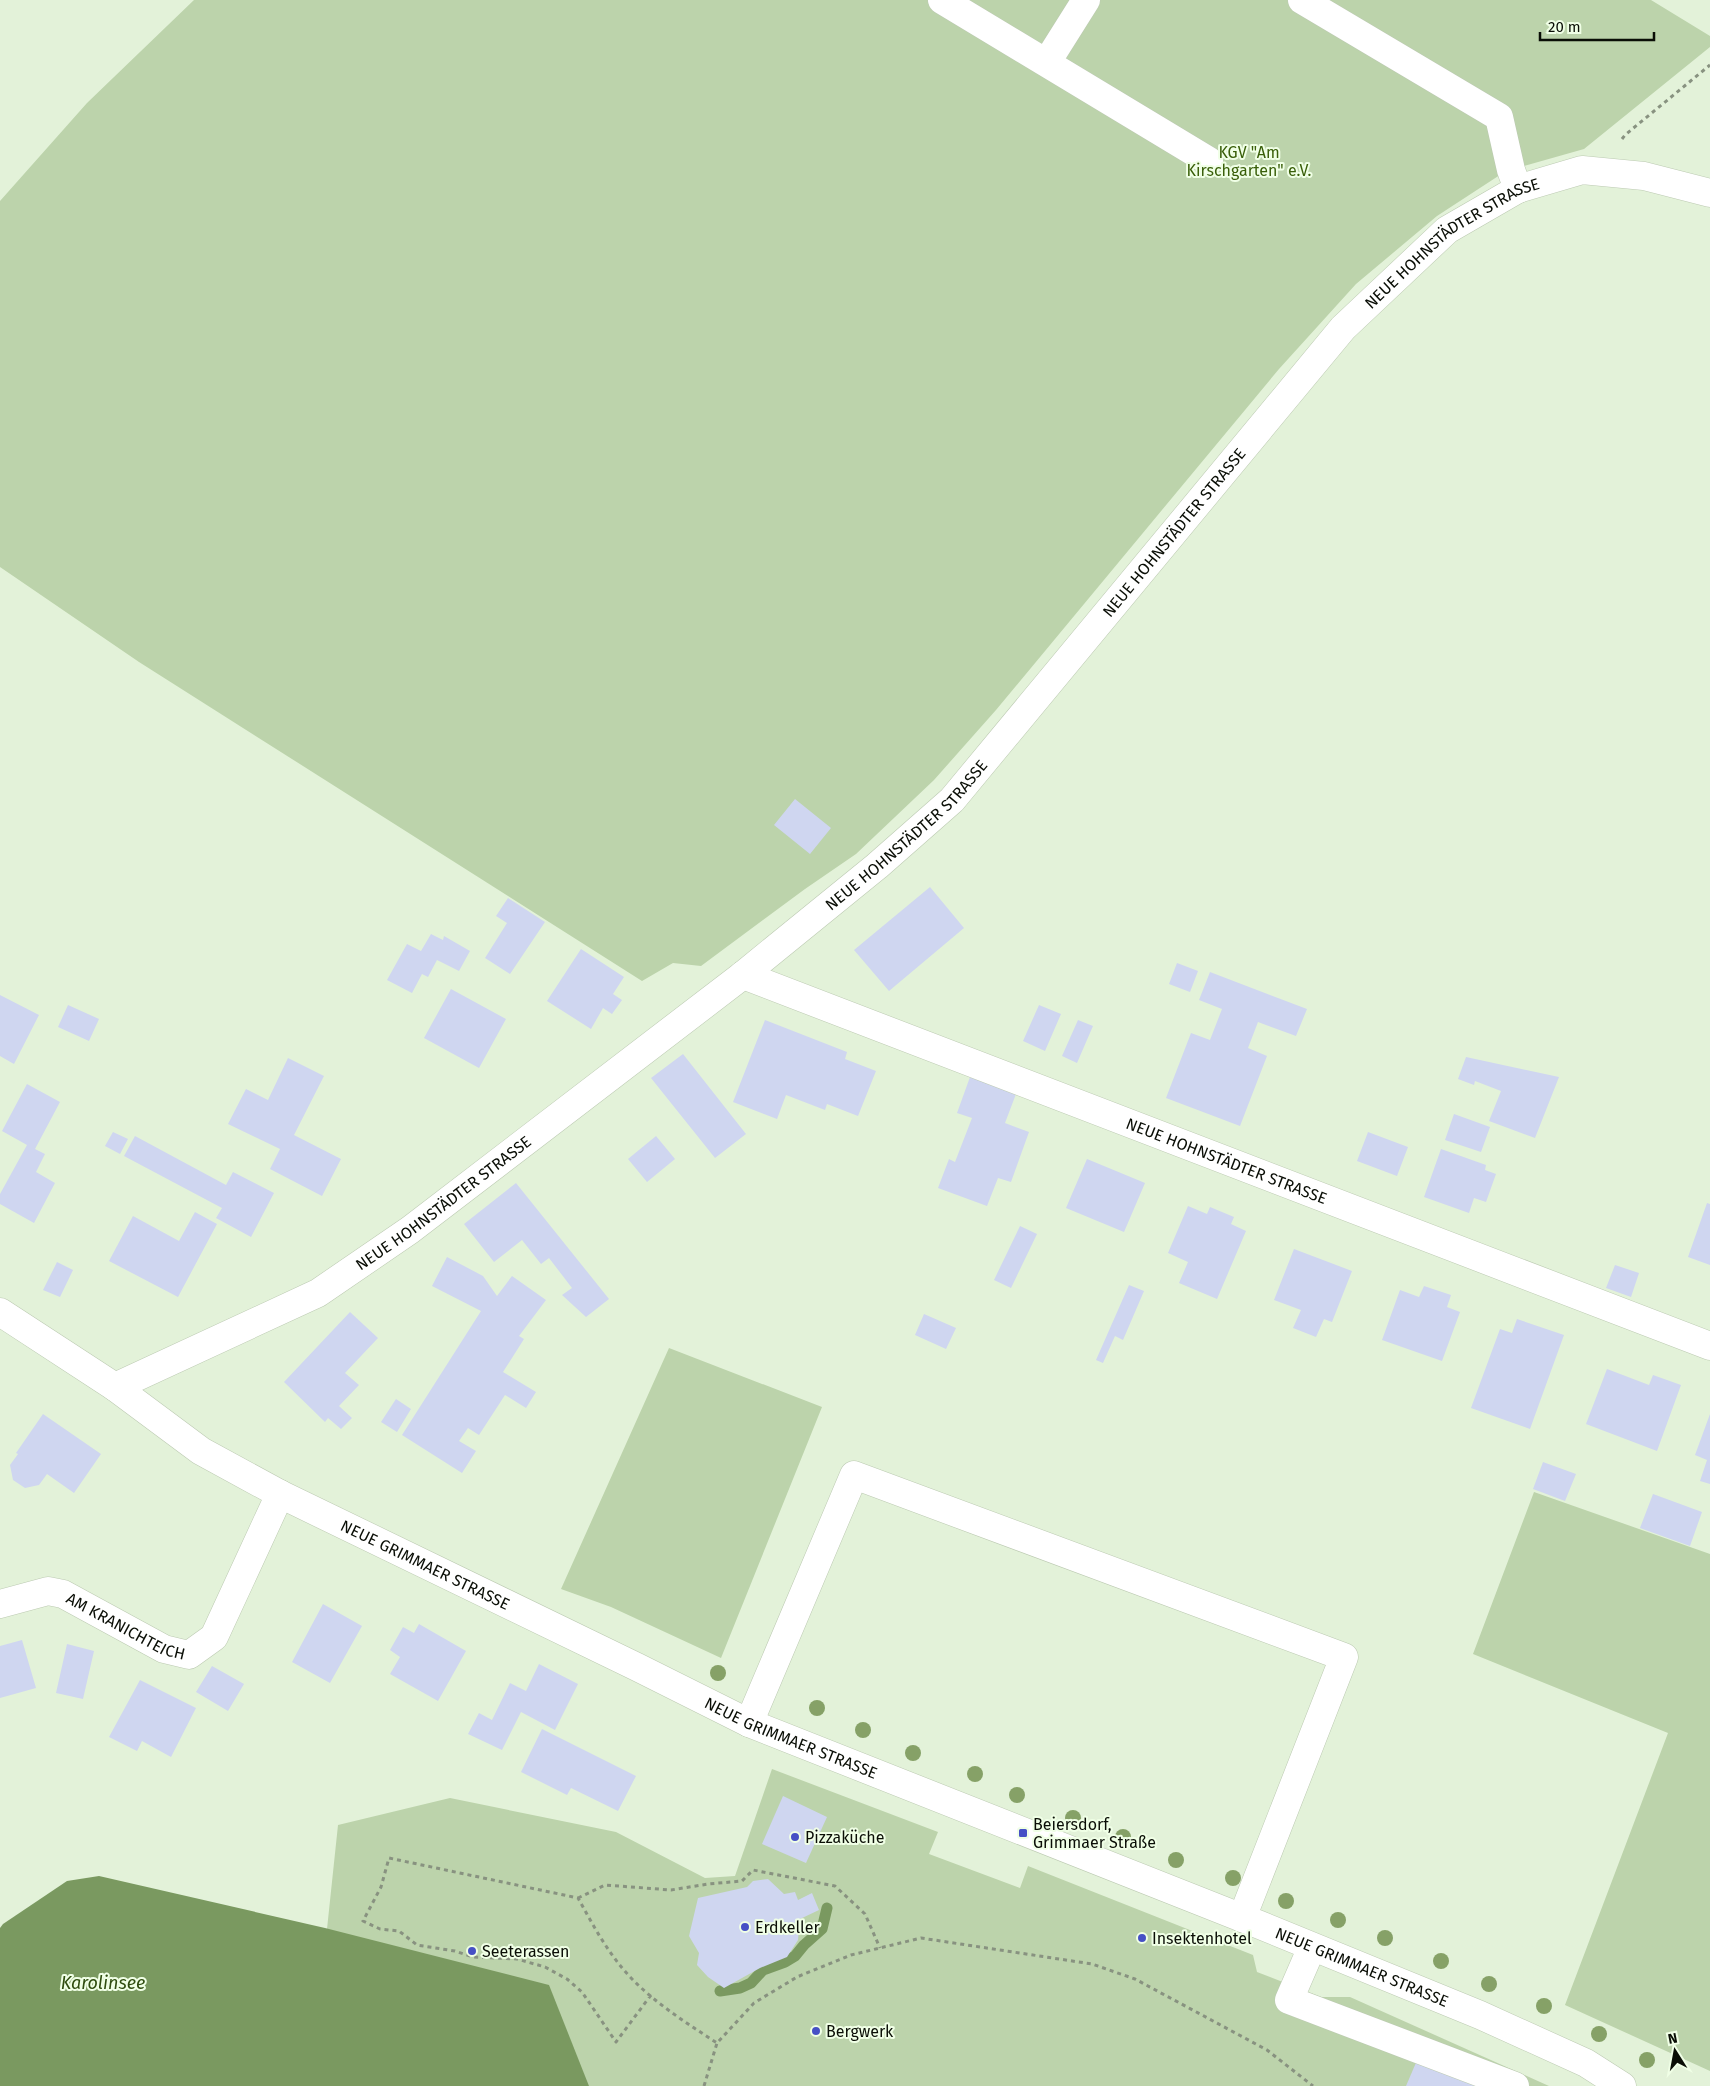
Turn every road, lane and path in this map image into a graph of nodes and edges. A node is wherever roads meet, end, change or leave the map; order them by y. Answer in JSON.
{"nodes":[{"id":1,"x":942,"y":0,"type":"edge"},
{"id":2,"x":1086,"y":0,"type":"edge"},
{"id":3,"x":1302,"y":0,"type":"edge"},
{"id":4,"x":1047,"y":62,"type":"junction"},
{"id":5,"x":1710,"y":65,"type":"edge"},
{"id":6,"x":1209,"y":161,"type":"dead end"},
{"id":7,"x":1604,"y":173,"type":"junction"},
{"id":8,"x":1518,"y":189,"type":"junction"},
{"id":9,"x":1710,"y":193,"type":"edge"},
{"id":10,"x":743,"y":975,"type":"junction"},
{"id":11,"x":0,"y":1312,"type":"edge"},
{"id":12,"x":1710,"y":1346,"type":"edge"},
{"id":13,"x":115,"y":1387,"type":"junction"},
{"id":14,"x":280,"y":1494,"type":"junction"},
{"id":15,"x":0,"y":1604,"type":"edge"},
{"id":16,"x":749,"y":1723,"type":"junction"},
{"id":17,"x":578,"y":1898,"type":"junction"},
{"id":18,"x":1242,"y":1918,"type":"junction"},
{"id":19,"x":1312,"y":1947,"type":"junction"},
{"id":20,"x":880,"y":1948,"type":"junction"},
{"id":21,"x":651,"y":1995,"type":"junction"},
{"id":22,"x":716,"y":2043,"type":"junction"},
{"id":23,"x":704,"y":2086,"type":"edge"},
{"id":24,"x":1313,"y":2086,"type":"edge"},
{"id":25,"x":1515,"y":2086,"type":"edge"},
{"id":26,"x":1622,"y":2086,"type":"edge"}],
"edges":[{"from":1,"to":4,"type":"street"},
{"from":2,"to":4,"type":"street"},
{"from":3,"to":8,"type":"street"},
{"from":4,"to":6,"type":"street"},
{"from":5,"to":7,"type":"path"},
{"from":7,"to":8,"type":"street","name":"NEUE HOHNSTÄDTER STRASSE"},
{"from":7,"to":9,"type":"street","name":"NEUE HOHNSTÄDTER STRASSE"},
{"from":8,"to":10,"type":"street","name":"NEUE HOHNSTÄDTER STRASSE"},
{"from":10,"to":12,"type":"street","name":"NEUE HOHNSTÄDTER STRASSE"},
{"from":10,"to":13,"type":"street","name":"NEUE HOHNSTÄDTER STRASSE"},
{"from":11,"to":13,"type":"street","name":"NEUE GRIMMAER STRASSE"},
{"from":13,"to":14,"type":"street","name":"NEUE GRIMMAER STRASSE"},
{"from":14,"to":15,"type":"street","name":"AM KRANICHTEICH"},
{"from":14,"to":16,"type":"street","name":"NEUE GRIMMAER STRASSE"},
{"from":16,"to":18,"type":"street","name":"NEUE GRIMMAER STRASSE"},
{"from":16,"to":18,"type":"street"},
{"from":17,"to":20,"type":"path"},
{"from":17,"to":21,"type":"path"},
{"from":17,"to":21,"type":"path"},
{"from":18,"to":19,"type":"street","name":"NEUE GRIMMAER STRASSE"},
{"from":19,"to":25,"type":"street"},
{"from":19,"to":26,"type":"street","name":"NEUE GRIMMAER STRASSE"},
{"from":20,"to":22,"type":"path"},
{"from":20,"to":24,"type":"path"},
{"from":21,"to":22,"type":"path"},
{"from":22,"to":23,"type":"path"}]}
